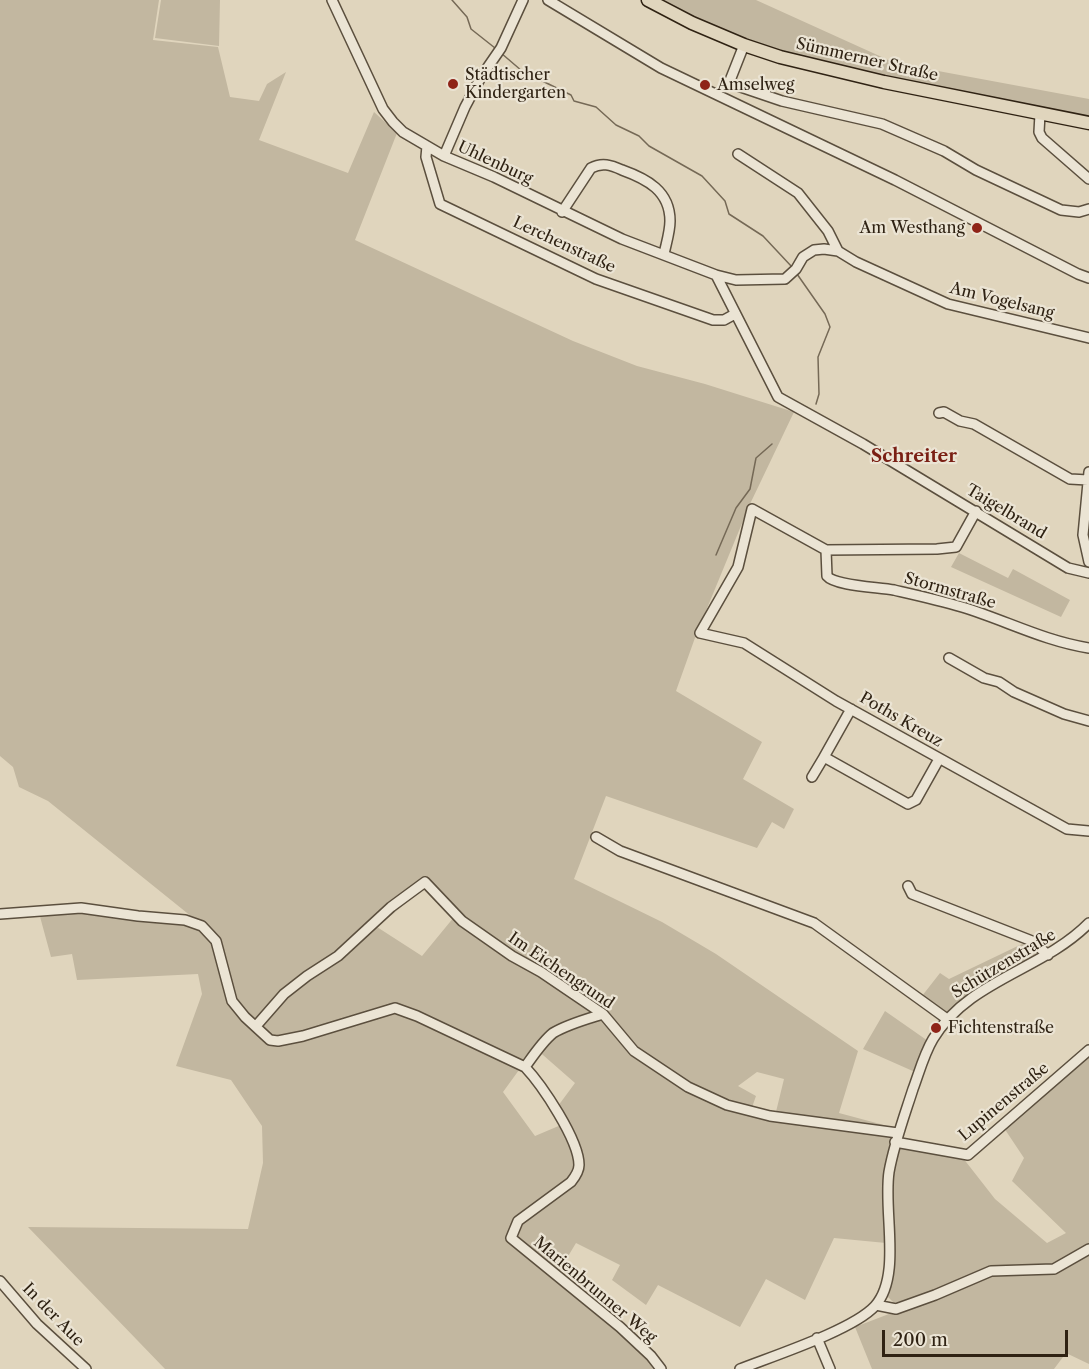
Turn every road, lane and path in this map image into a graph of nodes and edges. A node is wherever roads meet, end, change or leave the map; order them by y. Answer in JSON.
{"nodes":[{"id":1,"x":332,"y":0,"type":"edge"},
{"id":2,"x":524,"y":0,"type":"edge"},
{"id":3,"x":548,"y":0,"type":"edge"},
{"id":4,"x":648,"y":0,"type":"edge"},
{"id":5,"x":744,"y":45,"type":"junction"},
{"id":6,"x":1040,"y":114,"type":"junction"},
{"id":7,"x":1089,"y":123,"type":"edge"},
{"id":8,"x":427,"y":146,"type":"junction"},
{"id":9,"x":738,"y":154,"type":"dead end"},
{"id":10,"x":444,"y":156,"type":"junction"},
{"id":11,"x":1089,"y":179,"type":"edge"},
{"id":12,"x":1089,"y":209,"type":"edge"},
{"id":13,"x":562,"y":212,"type":"junction"},
{"id":14,"x":838,"y":252,"type":"junction"},
{"id":15,"x":664,"y":254,"type":"junction"},
{"id":16,"x":716,"y":275,"type":"junction"},
{"id":17,"x":1089,"y":278,"type":"edge"},
{"id":18,"x":735,"y":314,"type":"junction"},
{"id":19,"x":1089,"y":338,"type":"edge"},
{"id":20,"x":939,"y":413,"type":"dead end"},
{"id":21,"x":1088,"y":476,"type":"edge"},
{"id":22,"x":976,"y":511,"type":"junction"},
{"id":23,"x":826,"y":550,"type":"junction"},
{"id":24,"x":1089,"y":562,"type":"edge"},
{"id":25,"x":1089,"y":573,"type":"edge"},
{"id":26,"x":1089,"y":648,"type":"edge"},
{"id":27,"x":949,"y":658,"type":"dead end"},
{"id":28,"x":851,"y":709,"type":"junction"},
{"id":29,"x":1089,"y":721,"type":"edge"},
{"id":30,"x":824,"y":757,"type":"junction"},
{"id":31,"x":939,"y":759,"type":"junction"},
{"id":32,"x":812,"y":777,"type":"dead end"},
{"id":33,"x":1089,"y":831,"type":"edge"},
{"id":34,"x":596,"y":837,"type":"dead end"},
{"id":35,"x":908,"y":886,"type":"dead end"},
{"id":36,"x":0,"y":914,"type":"edge"},
{"id":37,"x":1089,"y":923,"type":"edge"},
{"id":38,"x":1048,"y":955,"type":"junction"},
{"id":39,"x":603,"y":1014,"type":"junction"},
{"id":40,"x":947,"y":1019,"type":"junction"},
{"id":41,"x":256,"y":1026,"type":"junction"},
{"id":42,"x":1089,"y":1050,"type":"edge"},
{"id":43,"x":525,"y":1067,"type":"junction"},
{"id":44,"x":896,"y":1138,"type":"junction"},
{"id":45,"x":1089,"y":1249,"type":"edge"},
{"id":46,"x":0,"y":1281,"type":"edge"},
{"id":47,"x":876,"y":1305,"type":"junction"},
{"id":48,"x":817,"y":1338,"type":"junction"},
{"id":49,"x":86,"y":1369,"type":"edge"},
{"id":50,"x":661,"y":1369,"type":"edge"},
{"id":51,"x":740,"y":1369,"type":"edge"},
{"id":52,"x":830,"y":1369,"type":"edge"}],
"edges":[{"from":1,"to":8,"type":"street","name":"Uhlenburg"},
{"from":2,"to":10,"type":"street"},
{"from":3,"to":17,"type":"street"},
{"from":4,"to":5,"type":"main road","name":"Sümmerner Straße"},
{"from":5,"to":6,"type":"main road","name":"Sümmerner Straße"},
{"from":5,"to":12,"type":"street"},
{"from":6,"to":7,"type":"main road","name":"Sümmerner Straße"},
{"from":6,"to":11,"type":"street"},
{"from":8,"to":10,"type":"street","name":"Uhlenburg"},
{"from":8,"to":18,"type":"street","name":"Lerchenstraße"},
{"from":9,"to":14,"type":"street"},
{"from":10,"to":13,"type":"street","name":"Uhlenburg"},
{"from":13,"to":15,"type":"street","name":"Uhlenburg"},
{"from":13,"to":15,"type":"street"},
{"from":14,"to":16,"type":"street","name":"Am Vogelsang"},
{"from":14,"to":19,"type":"street","name":"Am Vogelsang"},
{"from":15,"to":16,"type":"street","name":"Uhlenburg"},
{"from":16,"to":18,"type":"street","name":"Taigelbrand"},
{"from":18,"to":22,"type":"street","name":"Taigelbrand"},
{"from":20,"to":21,"type":"street"},
{"from":21,"to":24,"type":"street"},
{"from":22,"to":23,"type":"street"},
{"from":22,"to":25,"type":"street","name":"Taigelbrand"},
{"from":23,"to":26,"type":"street","name":"Stormstraße"},
{"from":23,"to":28,"type":"street","name":"Poths Kreuz"},
{"from":27,"to":29,"type":"street"},
{"from":28,"to":30,"type":"street"},
{"from":28,"to":31,"type":"street","name":"Poths Kreuz"},
{"from":30,"to":31,"type":"street"},
{"from":30,"to":32,"type":"street"},
{"from":31,"to":33,"type":"street","name":"Poths Kreuz"},
{"from":34,"to":40,"type":"street"},
{"from":35,"to":38,"type":"street"},
{"from":36,"to":41,"type":"street","name":"Marienbrunner Weg"},
{"from":37,"to":38,"type":"street","name":"Schützenstraße"},
{"from":38,"to":40,"type":"street","name":"Schützenstraße"},
{"from":39,"to":41,"type":"street","name":"Im Eichengrund"},
{"from":39,"to":43,"type":"street"},
{"from":39,"to":44,"type":"street","name":"Im Eichengrund"},
{"from":40,"to":44,"type":"street","name":"Schützenstraße"},
{"from":41,"to":43,"type":"street","name":"Marienbrunner Weg"},
{"from":42,"to":44,"type":"street","name":"Lupinenstraße"},
{"from":43,"to":50,"type":"street","name":"Marienbrunner Weg"},
{"from":44,"to":47,"type":"street","name":"Schützenstraße"},
{"from":45,"to":47,"type":"street"},
{"from":46,"to":49,"type":"street","name":"In der Aue"},
{"from":47,"to":48,"type":"street"},
{"from":48,"to":51,"type":"street"},
{"from":48,"to":52,"type":"street"}]}
